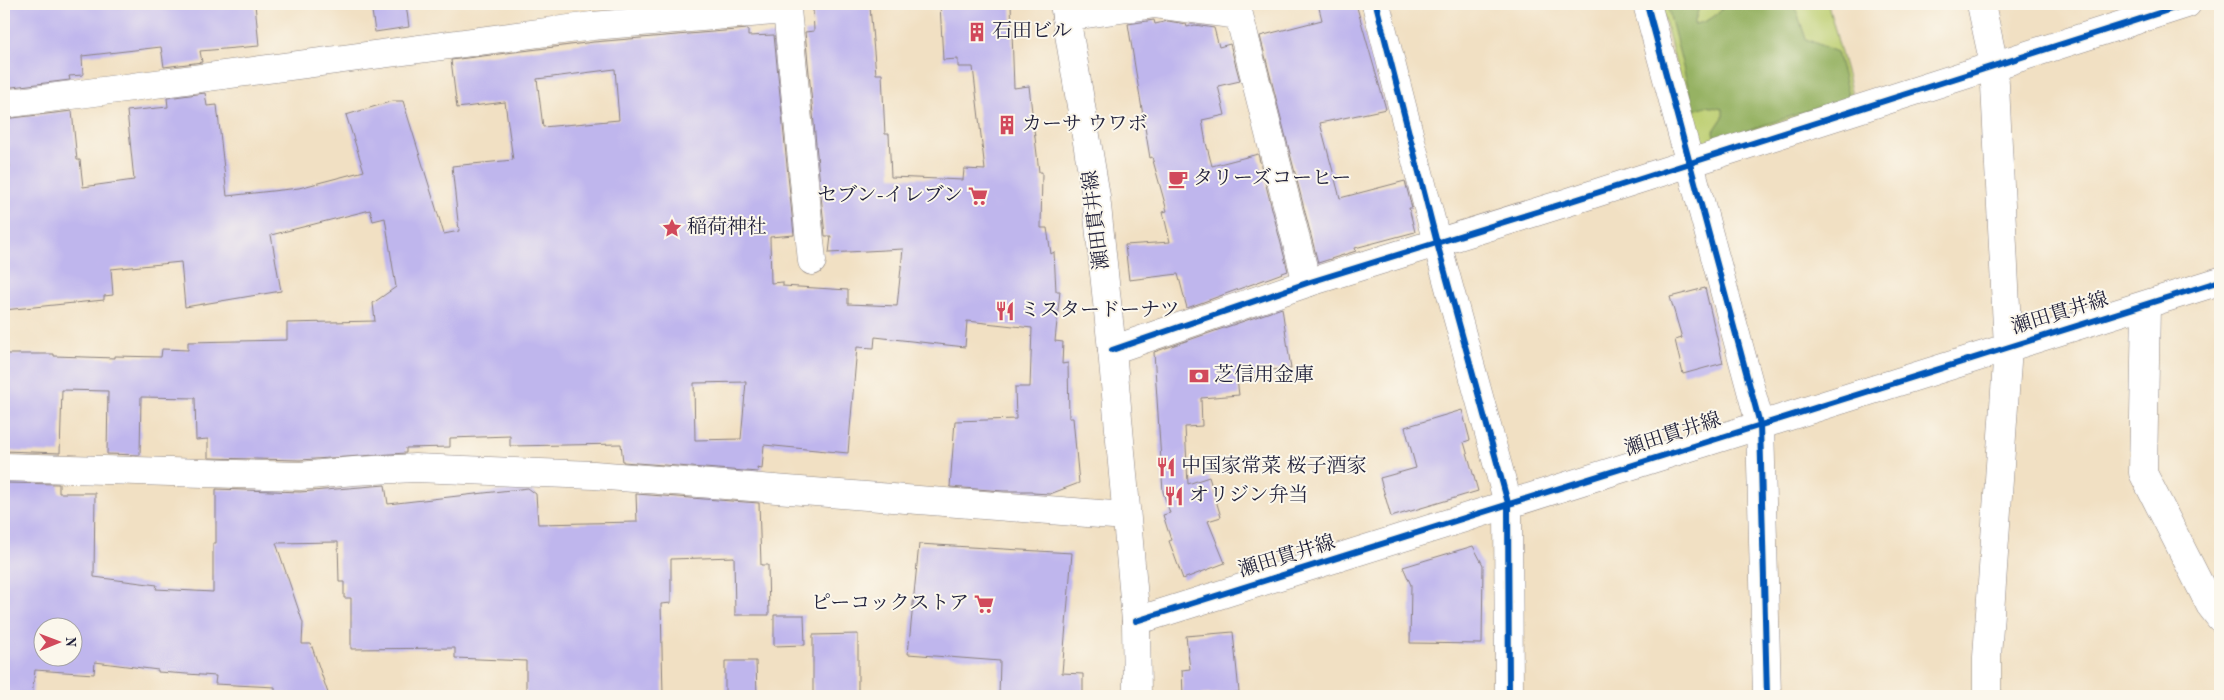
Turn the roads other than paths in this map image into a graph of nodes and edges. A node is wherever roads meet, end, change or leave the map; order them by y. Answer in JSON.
{"nodes":[{"id":1,"x":1376,"y":4,"type":"edge"},
{"id":2,"x":1648,"y":4,"type":"edge"},
{"id":3,"x":1981,"y":4,"type":"edge"},
{"id":4,"x":2187,"y":4,"type":"edge"},
{"id":5,"x":1065,"y":10,"type":"edge"},
{"id":6,"x":1994,"y":65,"type":"junction"},
{"id":7,"x":4,"y":104,"type":"edge"},
{"id":8,"x":1690,"y":163,"type":"junction"},
{"id":9,"x":1437,"y":243,"type":"junction"},
{"id":10,"x":812,"y":261,"type":"dead end"},
{"id":11,"x":2220,"y":281,"type":"edge"},
{"id":12,"x":1307,"y":283,"type":"junction"},
{"id":13,"x":2146,"y":305,"type":"junction"},
{"id":14,"x":2008,"y":348,"type":"junction"},
{"id":15,"x":1112,"y":350,"type":"junction"},
{"id":16,"x":1760,"y":424,"type":"junction"},
{"id":17,"x":4,"y":467,"type":"edge"},
{"id":18,"x":1508,"y":503,"type":"junction"},
{"id":19,"x":1126,"y":516,"type":"junction"},
{"id":20,"x":2220,"y":618,"type":"edge"},
{"id":21,"x":1136,"y":621,"type":"junction"},
{"id":22,"x":1137,"y":696,"type":"edge"},
{"id":23,"x":1509,"y":696,"type":"edge"},
{"id":24,"x":1767,"y":696,"type":"edge"},
{"id":25,"x":1986,"y":696,"type":"edge"}],
"edges":[{"from":1,"to":9,"type":"street"},
{"from":2,"to":8,"type":"street"},
{"from":3,"to":6,"type":"street"},
{"from":4,"to":6,"type":"street"},
{"from":5,"to":12,"type":"street"},
{"from":5,"to":15,"type":"street","name":"瀬田貫井線"},
{"from":6,"to":8,"type":"street"},
{"from":6,"to":14,"type":"street"},
{"from":7,"to":10,"type":"street"},
{"from":8,"to":9,"type":"street"},
{"from":8,"to":16,"type":"street"},
{"from":9,"to":12,"type":"street"},
{"from":9,"to":18,"type":"street"},
{"from":11,"to":13,"type":"street","name":"瀬田貫井線"},
{"from":12,"to":15,"type":"street"},
{"from":13,"to":14,"type":"street","name":"瀬田貫井線"},
{"from":13,"to":20,"type":"street"},
{"from":14,"to":16,"type":"street","name":"瀬田貫井線"},
{"from":14,"to":25,"type":"street"},
{"from":15,"to":19,"type":"street","name":"瀬田貫井線"},
{"from":16,"to":18,"type":"street","name":"瀬田貫井線"},
{"from":16,"to":24,"type":"street"},
{"from":17,"to":19,"type":"street"},
{"from":18,"to":21,"type":"street","name":"瀬田貫井線"},
{"from":18,"to":23,"type":"street"},
{"from":19,"to":21,"type":"street","name":"瀬田貫井線"},
{"from":21,"to":22,"type":"street"}]}
